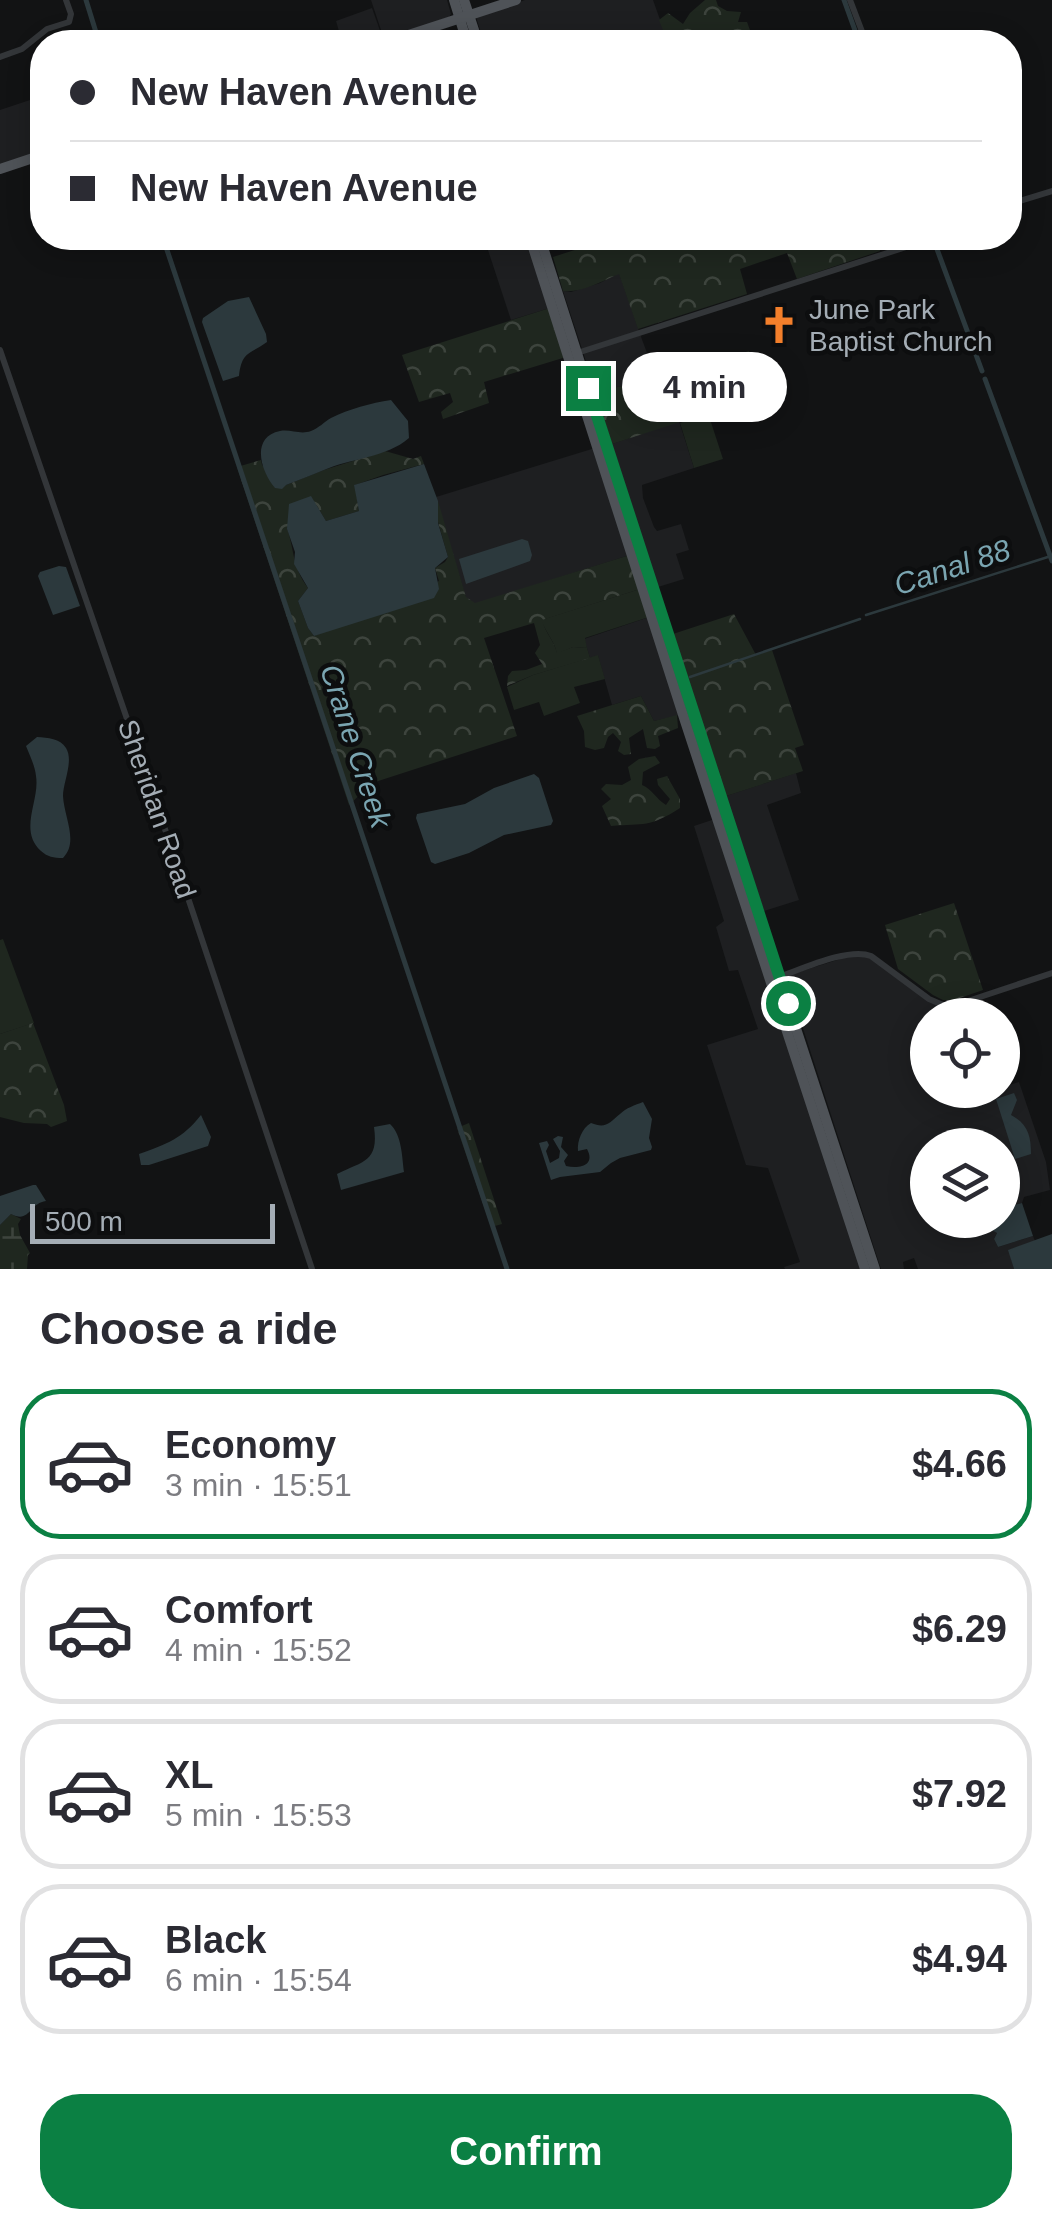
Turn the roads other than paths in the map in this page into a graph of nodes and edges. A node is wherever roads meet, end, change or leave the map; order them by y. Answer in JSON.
{"nodes":[{"id":1,"x":66,"y":0,"type":"edge"},
{"id":2,"x":454,"y":0,"type":"edge"},
{"id":3,"x":501,"y":0,"type":"edge"},
{"id":4,"x":516,"y":0,"type":"edge"},
{"id":5,"x":850,"y":0,"type":"edge"},
{"id":6,"x":465,"y":12,"type":"edge"},
{"id":7,"x":48,"y":30,"type":"edge"},
{"id":8,"x":419,"y":30,"type":"edge"},
{"id":9,"x":861,"y":30,"type":"edge"},
{"id":10,"x":30,"y":42,"type":"edge"},
{"id":11,"x":0,"y":57,"type":"edge"},
{"id":12,"x":30,"y":160,"type":"edge"},
{"id":13,"x":0,"y":169,"type":"edge"},
{"id":14,"x":1052,"y":191,"type":"edge"},
{"id":15,"x":1022,"y":200,"type":"edge"},
{"id":16,"x":534,"y":250,"type":"edge"},
{"id":17,"x":544,"y":250,"type":"edge"},
{"id":18,"x":897,"y":250,"type":"edge"},
{"id":19,"x":552,"y":305,"type":"junction"},
{"id":20,"x":564,"y":314,"type":"junction"},
{"id":21,"x":0,"y":350,"type":"edge"},
{"id":22,"x":572,"y":354,"type":"junction"},
{"id":23,"x":611,"y":475,"type":"junction"},
{"id":24,"x":623,"y":527,"type":"junction"},
{"id":25,"x":637,"y":539,"type":"junction"},
{"id":26,"x":639,"y":576,"type":"junction"},
{"id":27,"x":652,"y":586,"type":"junction"},
{"id":28,"x":683,"y":704,"type":"junction"},
{"id":29,"x":719,"y":803,"type":"junction"},
{"id":30,"x":730,"y":843,"type":"junction"},
{"id":31,"x":745,"y":904,"type":"junction"},
{"id":32,"x":758,"y":914,"type":"junction"},
{"id":33,"x":757,"y":940,"type":"junction"},
{"id":34,"x":770,"y":948,"type":"junction"},
{"id":35,"x":766,"y":969,"type":"junction"},
{"id":36,"x":1052,"y":974,"type":"edge"},
{"id":37,"x":779,"y":977,"type":"junction"},
{"id":38,"x":774,"y":992,"type":"junction"},
{"id":39,"x":788,"y":1003,"type":"junction"},
{"id":40,"x":801,"y":1059,"type":"junction"},
{"id":41,"x":825,"y":1130,"type":"junction"},
{"id":42,"x":846,"y":1196,"type":"junction"},
{"id":43,"x":312,"y":1269,"type":"edge"},
{"id":44,"x":865,"y":1269,"type":"edge"},
{"id":45,"x":876,"y":1269,"type":"edge"}],
"edges":[{"from":1,"to":7,"type":"street"},
{"from":2,"to":6,"type":"main road"},
{"from":3,"to":6,"type":"main road"},
{"from":4,"to":6,"type":"main road"},
{"from":5,"to":9,"type":"street"},
{"from":6,"to":8,"type":"main road"},
{"from":10,"to":11,"type":"street"},
{"from":12,"to":13,"type":"main road"},
{"from":14,"to":15,"type":"street"},
{"from":16,"to":19,"type":"main road"},
{"from":17,"to":20,"type":"main road"},
{"from":18,"to":22,"type":"street"},
{"from":19,"to":20,"type":"main road"},
{"from":19,"to":22,"type":"main road"},
{"from":20,"to":22,"type":"main road"},
{"from":21,"to":43,"type":"street","name":"Sheridan Road"},
{"from":22,"to":23,"type":"main road"},
{"from":22,"to":23,"type":"main road"},
{"from":23,"to":24,"type":"main road"},
{"from":23,"to":25,"type":"main road"},
{"from":24,"to":25,"type":"main road"},
{"from":24,"to":26,"type":"main road"},
{"from":25,"to":27,"type":"main road"},
{"from":26,"to":27,"type":"main road"},
{"from":26,"to":28,"type":"main road"},
{"from":27,"to":28,"type":"main road"},
{"from":28,"to":29,"type":"main road"},
{"from":28,"to":29,"type":"main road"},
{"from":29,"to":30,"type":"main road"},
{"from":30,"to":31,"type":"main road"},
{"from":30,"to":32,"type":"main road"},
{"from":31,"to":32,"type":"main road"},
{"from":31,"to":33,"type":"main road"},
{"from":32,"to":34,"type":"main road"},
{"from":33,"to":34,"type":"main road"},
{"from":33,"to":35,"type":"main road"},
{"from":34,"to":37,"type":"main road"},
{"from":35,"to":37,"type":"main road"},
{"from":35,"to":38,"type":"main road"},
{"from":36,"to":37,"type":"street"},
{"from":37,"to":39,"type":"main road"},
{"from":38,"to":39,"type":"main road"},
{"from":38,"to":40,"type":"main road"},
{"from":39,"to":40,"type":"main road"},
{"from":40,"to":41,"type":"main road"},
{"from":40,"to":41,"type":"main road"},
{"from":41,"to":42,"type":"main road"},
{"from":41,"to":42,"type":"main road"},
{"from":42,"to":44,"type":"main road"},
{"from":42,"to":45,"type":"main road"}]}
